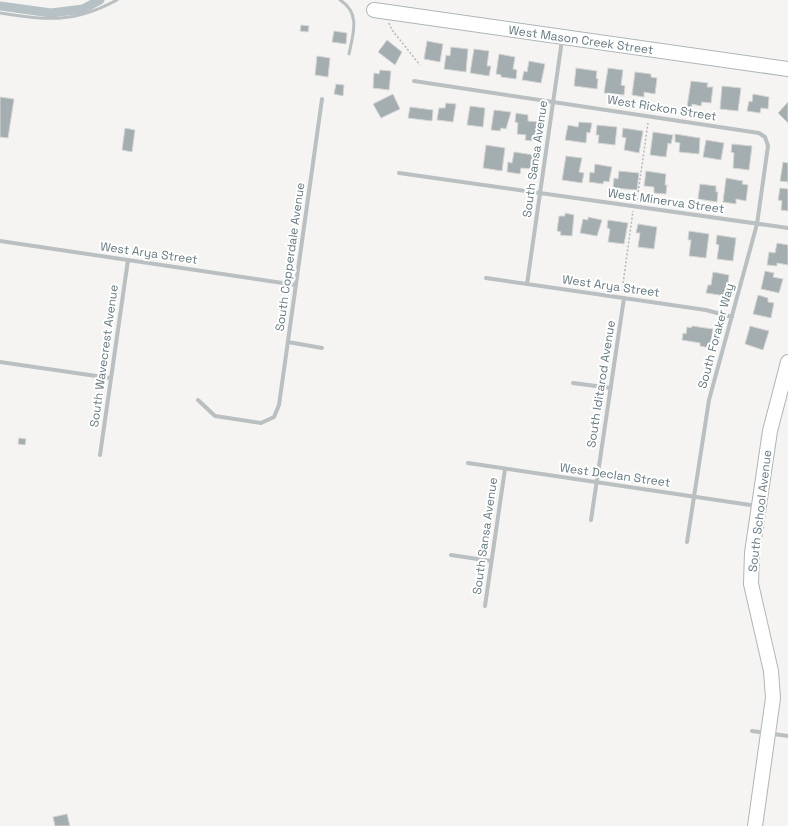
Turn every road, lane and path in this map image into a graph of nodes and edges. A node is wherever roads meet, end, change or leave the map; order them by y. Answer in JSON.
{"nodes":[{"id":1,"x":117,"y":0,"type":"edge"},
{"id":2,"x":340,"y":0,"type":"edge"},
{"id":3,"x":374,"y":10,"type":"dead end"},
{"id":4,"x":0,"y":13,"type":"edge"},
{"id":5,"x":390,"y":20,"type":"dead end"},
{"id":6,"x":563,"y":37,"type":"junction"},
{"id":7,"x":349,"y":54,"type":"dead end"},
{"id":8,"x":420,"y":65,"type":"dead end"},
{"id":9,"x":788,"y":69,"type":"edge"},
{"id":10,"x":414,"y":81,"type":"dead end"},
{"id":11,"x":322,"y":99,"type":"dead end"},
{"id":12,"x":553,"y":102,"type":"junction"},
{"id":13,"x":765,"y":137,"type":"joint"},
{"id":14,"x":399,"y":173,"type":"dead end"},
{"id":15,"x":540,"y":193,"type":"junction"},
{"id":16,"x":757,"y":224,"type":"junction"},
{"id":17,"x":788,"y":228,"type":"edge"},
{"id":18,"x":0,"y":241,"type":"edge"},
{"id":19,"x":128,"y":260,"type":"junction"},
{"id":20,"x":486,"y":278,"type":"dead end"},
{"id":21,"x":296,"y":284,"type":"junction"},
{"id":22,"x":528,"y":284,"type":"junction"},
{"id":23,"x":624,"y":298,"type":"junction"},
{"id":24,"x":732,"y":317,"type":"junction"},
{"id":25,"x":288,"y":342,"type":"junction"},
{"id":26,"x":322,"y":348,"type":"dead end"},
{"id":27,"x":0,"y":362,"type":"edge"},
{"id":28,"x":788,"y":362,"type":"edge"},
{"id":29,"x":110,"y":378,"type":"junction"},
{"id":30,"x":573,"y":383,"type":"dead end"},
{"id":31,"x":611,"y":388,"type":"junction"},
{"id":32,"x":198,"y":400,"type":"dead end"},
{"id":33,"x":100,"y":455,"type":"dead end"},
{"id":34,"x":468,"y":463,"type":"dead end"},
{"id":35,"x":504,"y":469,"type":"junction"},
{"id":36,"x":597,"y":482,"type":"junction"},
{"id":37,"x":694,"y":496,"type":"junction"},
{"id":38,"x":759,"y":506,"type":"junction"},
{"id":39,"x":591,"y":520,"type":"dead end"},
{"id":40,"x":687,"y":542,"type":"dead end"},
{"id":41,"x":451,"y":555,"type":"dead end"},
{"id":42,"x":491,"y":561,"type":"junction"},
{"id":43,"x":485,"y":606,"type":"dead end"},
{"id":44,"x":752,"y":731,"type":"dead end"},
{"id":45,"x":768,"y":733,"type":"junction"},
{"id":46,"x":788,"y":736,"type":"edge"},
{"id":47,"x":754,"y":826,"type":"edge"}],
"edges":[{"from":1,"to":4,"type":"lane"},
{"from":2,"to":7,"type":"lane"},
{"from":3,"to":6,"type":"street","name":"West Mason Creek Street"},
{"from":5,"to":8,"type":"path"},
{"from":6,"to":9,"type":"street","name":"West Mason Creek Street"},
{"from":6,"to":12,"type":"street","name":"South Sansa Avenue"},
{"from":10,"to":12,"type":"street","name":"West Rickon Street"},
{"from":11,"to":21,"type":"street","name":"South Copperdale Avenue"},
{"from":12,"to":13,"type":"street","name":"West Rickon Street"},
{"from":12,"to":15,"type":"street","name":"South Sansa Avenue"},
{"from":13,"to":16,"type":"street","name":"South Foraker Way"},
{"from":14,"to":15,"type":"street","name":"West Minerva Street"},
{"from":15,"to":16,"type":"street","name":"West Minerva Street"},
{"from":15,"to":22,"type":"street","name":"South Sansa Avenue"},
{"from":16,"to":17,"type":"street","name":"West Minerva Street"},
{"from":16,"to":24,"type":"street","name":"South Foraker Way"},
{"from":18,"to":19,"type":"street","name":"West Arya Street"},
{"from":19,"to":21,"type":"street","name":"West Arya Street"},
{"from":19,"to":29,"type":"street","name":"South Wavecrest Avenue"},
{"from":20,"to":22,"type":"street","name":"West Arya Street"},
{"from":21,"to":25,"type":"street","name":"South Copperdale Avenue"},
{"from":22,"to":23,"type":"street","name":"West Arya Street"},
{"from":23,"to":24,"type":"street","name":"West Arya Street"},
{"from":23,"to":31,"type":"street","name":"South Iditarod Avenue"},
{"from":24,"to":37,"type":"street","name":"South Foraker Way"},
{"from":25,"to":26,"type":"street"},
{"from":25,"to":32,"type":"street","name":"South Copperdale Avenue"},
{"from":27,"to":29,"type":"street"},
{"from":28,"to":38,"type":"street","name":"South School Avenue"},
{"from":29,"to":33,"type":"street","name":"South Wavecrest Avenue"},
{"from":30,"to":31,"type":"street"},
{"from":31,"to":36,"type":"street","name":"South Iditarod Avenue"},
{"from":34,"to":35,"type":"street","name":"West Declan Street"},
{"from":35,"to":36,"type":"street","name":"West Declan Street"},
{"from":35,"to":42,"type":"street","name":"South Sansa Avenue"},
{"from":36,"to":37,"type":"street","name":"West Declan Street"},
{"from":36,"to":39,"type":"street","name":"South Iditarod Avenue"},
{"from":37,"to":38,"type":"street","name":"West Declan Street"},
{"from":37,"to":40,"type":"street","name":"South Foraker Way"},
{"from":38,"to":45,"type":"street","name":"South School Avenue"},
{"from":41,"to":42,"type":"street"},
{"from":42,"to":43,"type":"street","name":"South Sansa Avenue"},
{"from":44,"to":45,"type":"street"},
{"from":45,"to":46,"type":"street"},
{"from":45,"to":47,"type":"street","name":"South School Avenue"}]}
